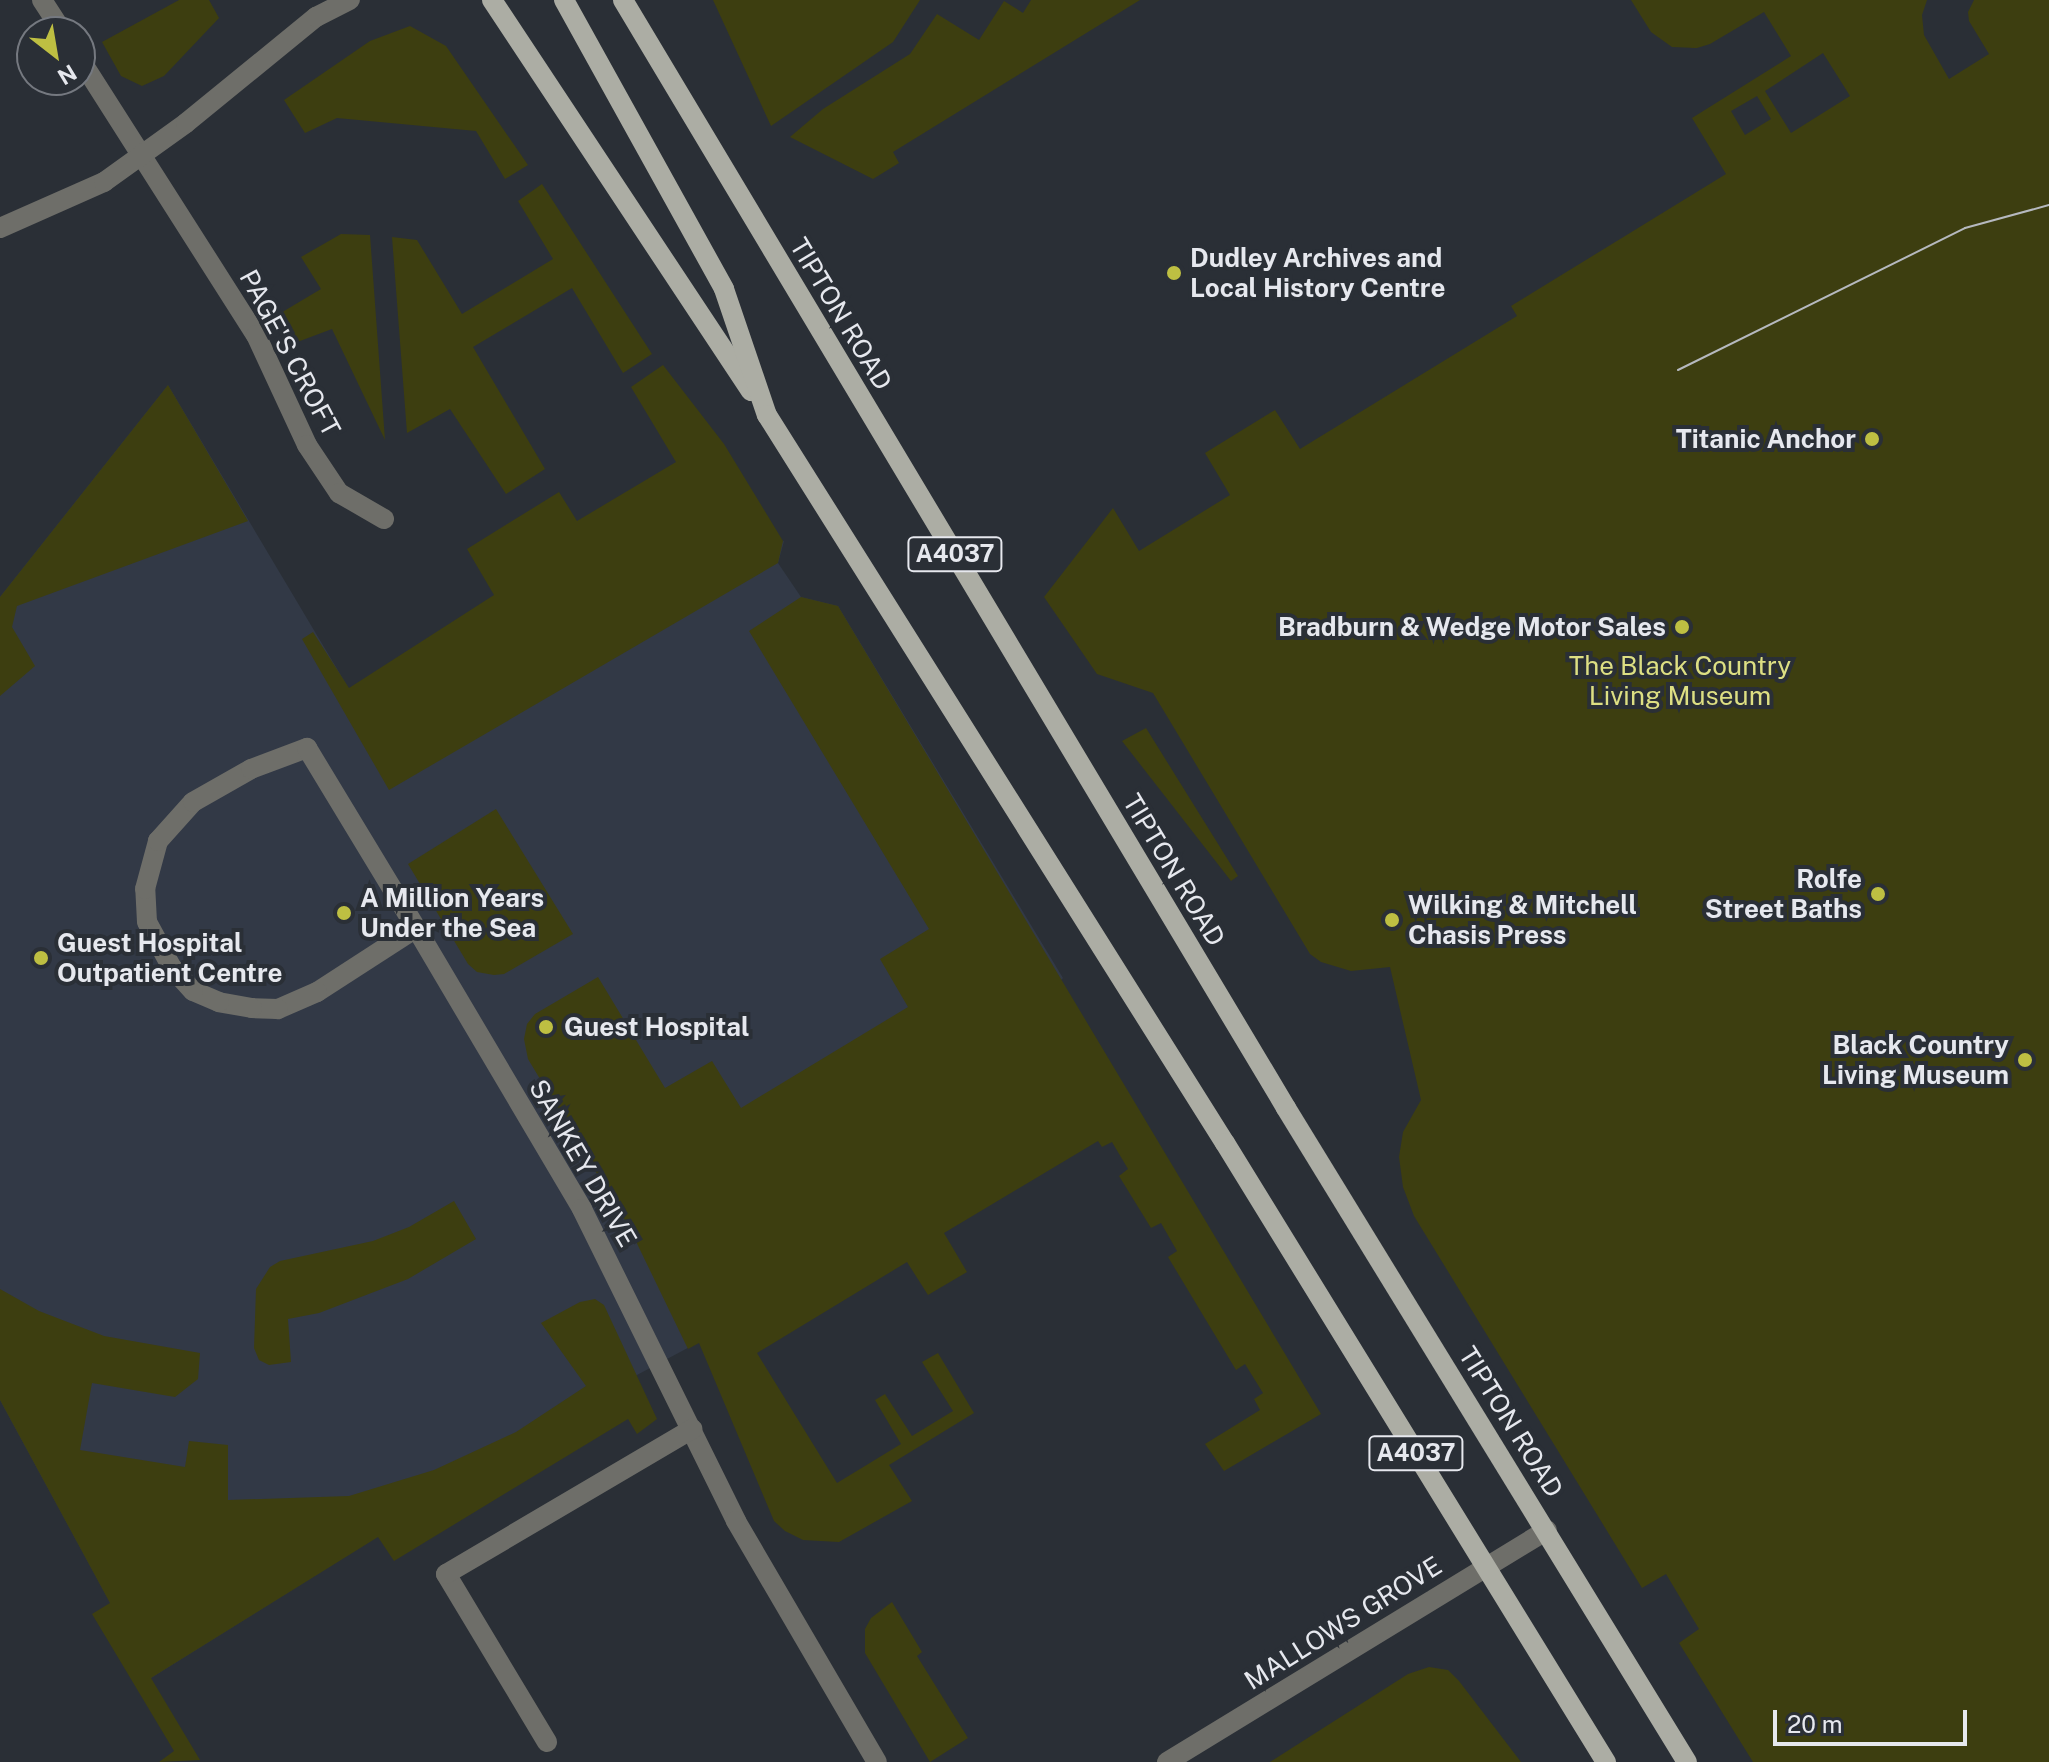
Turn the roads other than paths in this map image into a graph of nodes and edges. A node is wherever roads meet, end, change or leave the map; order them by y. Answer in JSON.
{"nodes":[{"id":1,"x":350,"y":0,"type":"edge"},
{"id":2,"x":492,"y":0,"type":"edge"},
{"id":3,"x":564,"y":0,"type":"edge"},
{"id":4,"x":623,"y":0,"type":"edge"},
{"id":5,"x":96,"y":84,"type":"edge"},
{"id":6,"x":142,"y":154,"type":"junction"},
{"id":7,"x":0,"y":228,"type":"edge"},
{"id":8,"x":767,"y":415,"type":"junction"},
{"id":9,"x":384,"y":519,"type":"dead end"},
{"id":10,"x":416,"y":928,"type":"junction"},
{"id":11,"x":692,"y":1429,"type":"junction"},
{"id":12,"x":1547,"y":1530,"type":"junction"},
{"id":13,"x":1485,"y":1566,"type":"junction"},
{"id":14,"x":547,"y":1742,"type":"dead end"},
{"id":15,"x":877,"y":1762,"type":"edge"},
{"id":16,"x":1167,"y":1762,"type":"edge"},
{"id":17,"x":1606,"y":1762,"type":"edge"},
{"id":18,"x":1687,"y":1762,"type":"edge"}],
"edges":[{"from":1,"to":6,"type":"street"},
{"from":2,"to":8,"type":"main road"},
{"from":3,"to":8,"type":"main road"},
{"from":4,"to":12,"type":"main road","name":"TIPTON ROAD","number":"A4037"},
{"from":5,"to":6,"type":"street","name":"PAGE'S CROFT"},
{"from":6,"to":7,"type":"street"},
{"from":6,"to":9,"type":"street","name":"PAGE'S CROFT"},
{"from":8,"to":13,"type":"main road","number":"A4037"},
{"from":10,"to":10,"type":"street"},
{"from":10,"to":11,"type":"street","name":"SANKEY DRIVE"},
{"from":11,"to":14,"type":"street"},
{"from":11,"to":15,"type":"street","name":"SANKEY DRIVE"},
{"from":12,"to":13,"type":"street","name":"MALLOWS GROVE"},
{"from":12,"to":18,"type":"main road","name":"TIPTON ROAD","number":"A4037"},
{"from":13,"to":16,"type":"street","name":"MALLOWS GROVE"},
{"from":13,"to":17,"type":"main road","number":"A4037"}]}
